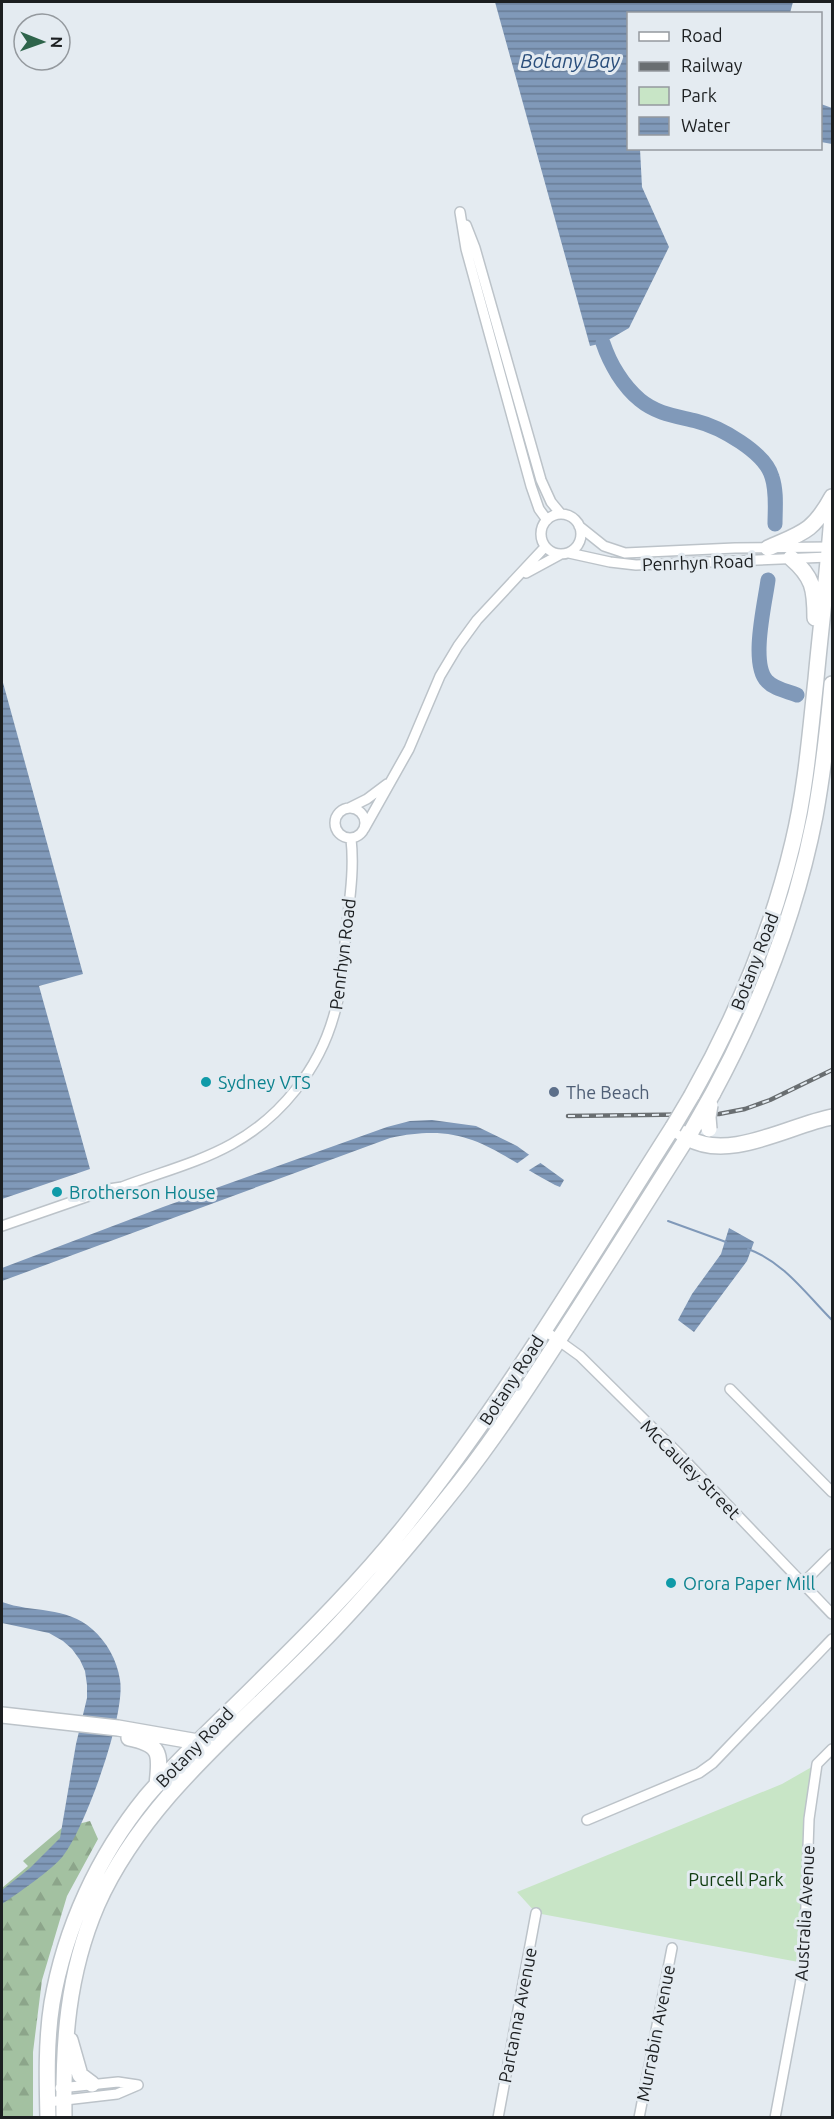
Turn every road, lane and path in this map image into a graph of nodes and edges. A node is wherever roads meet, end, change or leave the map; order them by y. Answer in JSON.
{"nodes":[{"id":1,"x":832,"y":497,"type":"edge"},
{"id":2,"x":561,"y":514,"type":"junction"},
{"id":3,"x":832,"y":516,"type":"edge"},
{"id":4,"x":547,"y":520,"type":"junction"},
{"id":5,"x":579,"y":526,"type":"junction"},
{"id":6,"x":545,"y":547,"type":"junction"},
{"id":7,"x":768,"y":548,"type":"junction"},
{"id":8,"x":831,"y":552,"type":"edge"},
{"id":9,"x":565,"y":554,"type":"junction"},
{"id":10,"x":791,"y":558,"type":"junction"},
{"id":11,"x":519,"y":577,"type":"junction"},
{"id":12,"x":816,"y":681,"type":"junction"},
{"id":13,"x":832,"y":684,"type":"edge"},
{"id":14,"x":389,"y":783,"type":"junction"},
{"id":15,"x":349,"y":808,"type":"junction"},
{"id":16,"x":364,"y":829,"type":"junction"},
{"id":17,"x":351,"y":838,"type":"junction"},
{"id":18,"x":712,"y":1093,"type":"junction"},
{"id":19,"x":832,"y":1117,"type":"edge"},
{"id":20,"x":680,"y":1132,"type":"junction"},
{"id":21,"x":762,"y":1137,"type":"junction"},
{"id":22,"x":2,"y":1226,"type":"edge"},
{"id":23,"x":544,"y":1330,"type":"junction"},
{"id":24,"x":559,"y":1340,"type":"junction"},
{"id":25,"x":730,"y":1389,"type":"dead end"},
{"id":26,"x":832,"y":1492,"type":"edge"},
{"id":27,"x":832,"y":1554,"type":"edge"},
{"id":28,"x":803,"y":1583,"type":"junction"},
{"id":29,"x":832,"y":1614,"type":"edge"},
{"id":30,"x":832,"y":1639,"type":"edge"},
{"id":31,"x":2,"y":1715,"type":"edge"},
{"id":32,"x":116,"y":1731,"type":"junction"},
{"id":33,"x":198,"y":1742,"type":"junction"},
{"id":34,"x":832,"y":1749,"type":"edge"},
{"id":35,"x":209,"y":1754,"type":"junction"},
{"id":36,"x":157,"y":1785,"type":"junction"},
{"id":37,"x":587,"y":1820,"type":"dead end"},
{"id":38,"x":536,"y":1913,"type":"dead end"},
{"id":39,"x":672,"y":1947,"type":"dead end"},
{"id":40,"x":67,"y":2016,"type":"junction"},
{"id":41,"x":92,"y":2084,"type":"junction"},
{"id":42,"x":64,"y":2094,"type":"junction"},
{"id":43,"x":48,"y":2100,"type":"junction"},
{"id":44,"x":48,"y":2118,"type":"edge"},
{"id":45,"x":64,"y":2118,"type":"edge"},
{"id":46,"x":498,"y":2118,"type":"edge"},
{"id":47,"x":639,"y":2118,"type":"edge"},
{"id":48,"x":775,"y":2118,"type":"edge"}],
"edges":[{"from":1,"to":7,"type":"main road"},
{"from":2,"to":4,"type":"street"},
{"from":2,"to":4,"type":"street"},
{"from":2,"to":5,"type":"street"},
{"from":3,"to":8,"type":"main road","name":"Botany Road"},
{"from":4,"to":6,"type":"street"},
{"from":5,"to":7,"type":"street","name":"Penrhyn Road"},
{"from":5,"to":9,"type":"street"},
{"from":6,"to":9,"type":"street"},
{"from":6,"to":11,"type":"street"},
{"from":7,"to":8,"type":"street","name":"Penrhyn Road"},
{"from":8,"to":10,"type":"street","name":"Penrhyn Road"},
{"from":8,"to":12,"type":"main road","name":"Botany Road"},
{"from":9,"to":10,"type":"street","name":"Penrhyn Road"},
{"from":9,"to":11,"type":"street"},
{"from":10,"to":12,"type":"main road"},
{"from":11,"to":14,"type":"street"},
{"from":12,"to":20,"type":"main road","name":"Botany Road","bridge":true},
{"from":13,"to":18,"type":"main road","name":"Botany Road"},
{"from":14,"to":15,"type":"street"},
{"from":14,"to":16,"type":"street"},
{"from":15,"to":16,"type":"street"},
{"from":15,"to":17,"type":"street"},
{"from":16,"to":17,"type":"street"},
{"from":17,"to":22,"type":"street","name":"Penrhyn Road"},
{"from":18,"to":20,"type":"main road","name":"Botany Road","bridge":true},
{"from":18,"to":21,"type":"main road","bridge":true},
{"from":19,"to":21,"type":"main road"},
{"from":20,"to":21,"type":"main road"},
{"from":20,"to":23,"type":"main road","name":"Botany Road"},
{"from":20,"to":24,"type":"main road","name":"Botany Road"},
{"from":23,"to":24,"type":"street","name":"McCauley Street"},
{"from":23,"to":33,"type":"main road","name":"Botany Road"},
{"from":24,"to":28,"type":"street","name":"McCauley Street"},
{"from":24,"to":35,"type":"main road","name":"Botany Road"},
{"from":25,"to":26,"type":"street"},
{"from":27,"to":28,"type":"street"},
{"from":28,"to":29,"type":"street","name":"McCauley Street"},
{"from":30,"to":37,"type":"street"},
{"from":31,"to":32,"type":"main road"},
{"from":32,"to":33,"type":"main road"},
{"from":32,"to":36,"type":"main road"},
{"from":33,"to":35,"type":"main road"},
{"from":33,"to":36,"type":"main road","name":"Botany Road"},
{"from":34,"to":48,"type":"street","name":"Australia Avenue"},
{"from":35,"to":40,"type":"main road","name":"Botany Road"},
{"from":36,"to":43,"type":"main road","name":"Botany Road"},
{"from":38,"to":46,"type":"street","name":"Partanna Avenue"},
{"from":39,"to":47,"type":"street","name":"Murrabin Avenue"},
{"from":40,"to":41,"type":"main road"},
{"from":40,"to":42,"type":"main road","name":"Botany Road"},
{"from":41,"to":42,"type":"street"},
{"from":41,"to":42,"type":"street"},
{"from":42,"to":43,"type":"street"},
{"from":42,"to":45,"type":"main road","name":"Botany Road"},
{"from":43,"to":44,"type":"main road","name":"Botany Road"}]}
